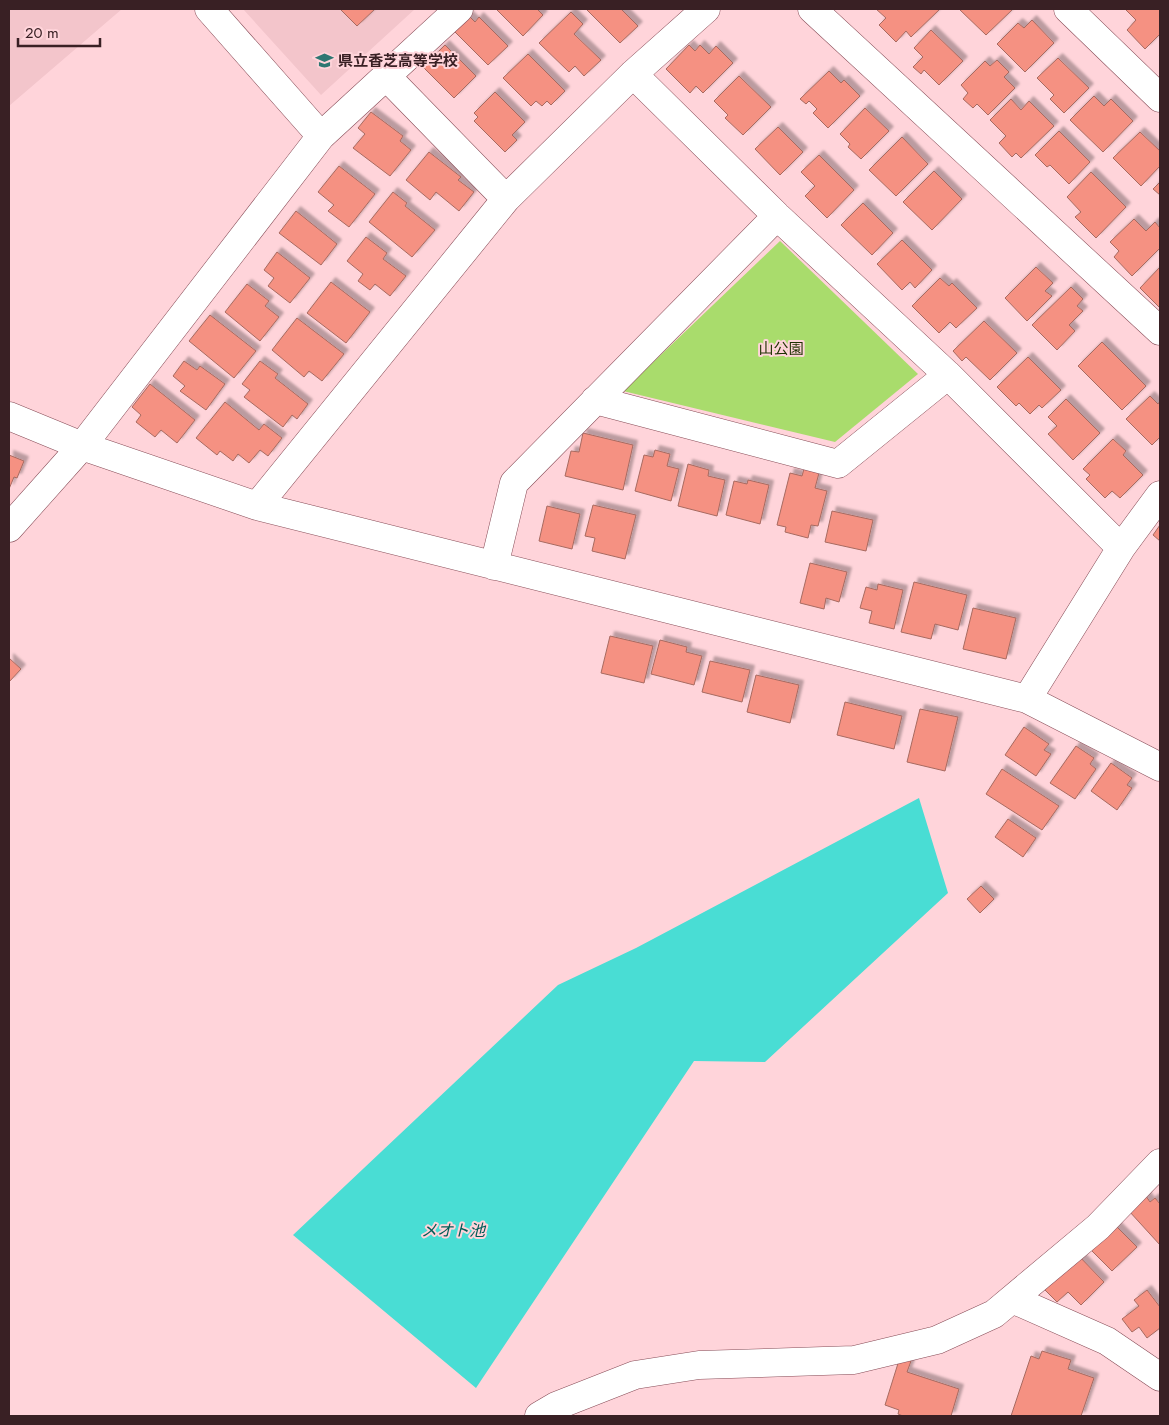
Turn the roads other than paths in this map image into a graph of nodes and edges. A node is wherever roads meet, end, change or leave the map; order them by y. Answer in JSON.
{"nodes":[{"id":1,"x":209,"y":9,"type":"edge"},
{"id":2,"x":459,"y":9,"type":"edge"},
{"id":3,"x":706,"y":9,"type":"edge"},
{"id":4,"x":812,"y":9,"type":"edge"},
{"id":5,"x":1068,"y":9,"type":"edge"},
{"id":6,"x":633,"y":74,"type":"junction"},
{"id":7,"x":386,"y":76,"type":"junction"},
{"id":8,"x":1160,"y":98,"type":"edge"},
{"id":9,"x":321,"y":136,"type":"junction"},
{"id":10,"x":506,"y":199,"type":"junction"},
{"id":11,"x":776,"y":216,"type":"junction"},
{"id":12,"x":1160,"y":331,"type":"edge"},
{"id":13,"x":948,"y":376,"type":"junction"},
{"id":14,"x":595,"y":400,"type":"junction"},
{"id":15,"x":9,"y":416,"type":"edge"},
{"id":16,"x":82,"y":446,"type":"junction"},
{"id":17,"x":1160,"y":496,"type":"edge"},
{"id":18,"x":257,"y":506,"type":"junction"},
{"id":19,"x":9,"y":528,"type":"edge"},
{"id":20,"x":1121,"y":548,"type":"junction"},
{"id":21,"x":494,"y":566,"type":"junction"},
{"id":22,"x":1027,"y":699,"type":"junction"},
{"id":23,"x":1160,"y":767,"type":"edge"},
{"id":24,"x":1160,"y":1164,"type":"edge"},
{"id":25,"x":1012,"y":1299,"type":"junction"},
{"id":26,"x":1160,"y":1377,"type":"edge"},
{"id":27,"x":539,"y":1416,"type":"edge"}],
"edges":[{"from":1,"to":9,"type":"street"},
{"from":2,"to":7,"type":"street"},
{"from":3,"to":6,"type":"street"},
{"from":4,"to":12,"type":"street"},
{"from":5,"to":8,"type":"street"},
{"from":6,"to":10,"type":"street"},
{"from":6,"to":11,"type":"street"},
{"from":7,"to":9,"type":"street"},
{"from":7,"to":10,"type":"street"},
{"from":9,"to":16,"type":"street"},
{"from":10,"to":18,"type":"street"},
{"from":11,"to":13,"type":"street"},
{"from":11,"to":14,"type":"street"},
{"from":13,"to":14,"type":"street"},
{"from":13,"to":20,"type":"street"},
{"from":14,"to":21,"type":"street"},
{"from":15,"to":16,"type":"street"},
{"from":16,"to":18,"type":"street"},
{"from":16,"to":19,"type":"street"},
{"from":17,"to":20,"type":"street"},
{"from":18,"to":21,"type":"street"},
{"from":20,"to":22,"type":"street"},
{"from":21,"to":22,"type":"street"},
{"from":22,"to":23,"type":"street"},
{"from":24,"to":25,"type":"street"},
{"from":25,"to":26,"type":"street"},
{"from":25,"to":27,"type":"street"}]}
